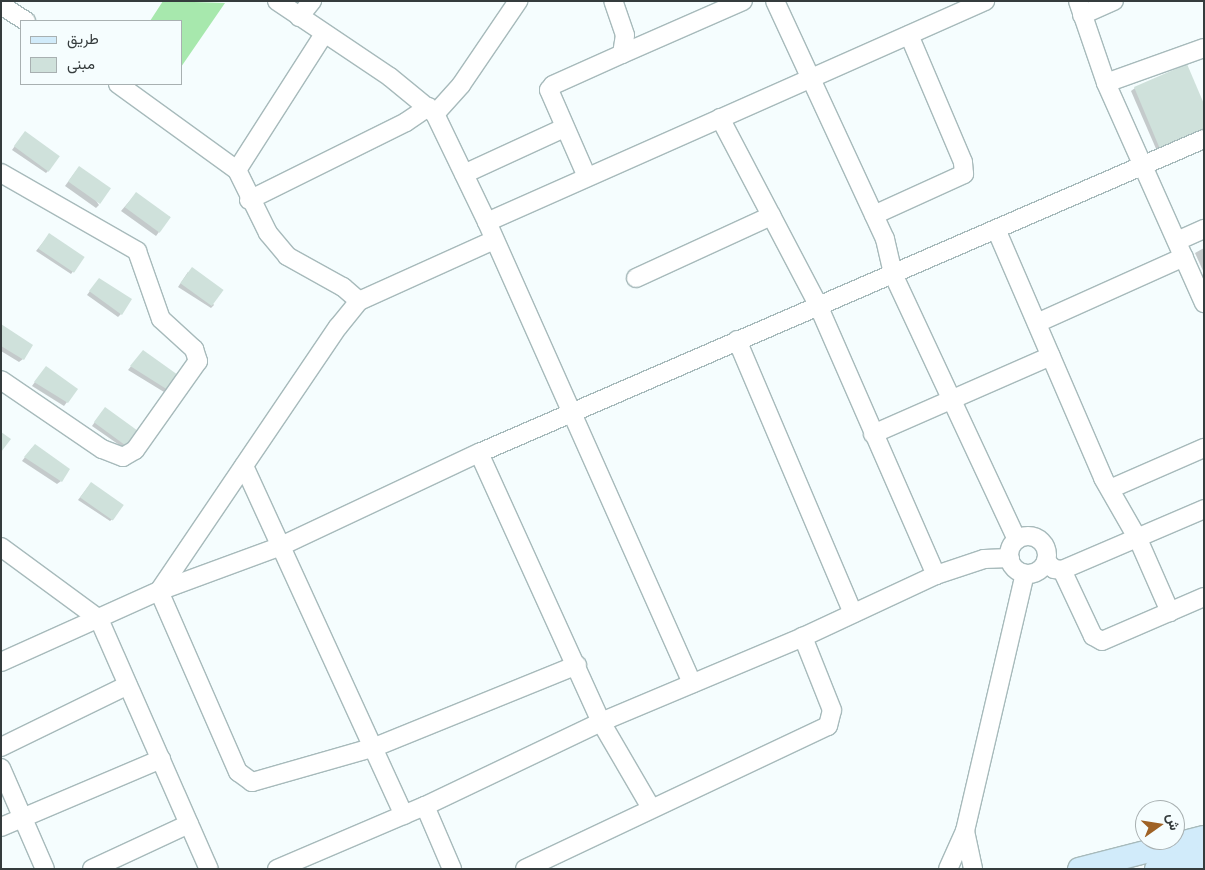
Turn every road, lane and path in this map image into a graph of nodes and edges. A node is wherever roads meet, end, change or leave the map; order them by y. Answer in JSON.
{"nodes":[{"id":1,"x":277,"y":1,"type":"edge"},
{"id":2,"x":312,"y":1,"type":"edge"},
{"id":3,"x":518,"y":1,"type":"edge"},
{"id":4,"x":613,"y":1,"type":"edge"},
{"id":5,"x":743,"y":1,"type":"edge"},
{"id":6,"x":775,"y":1,"type":"edge"},
{"id":7,"x":1114,"y":1,"type":"edge"},
{"id":8,"x":979,"y":2,"type":"edge"},
{"id":9,"x":1,"y":4,"type":"edge"},
{"id":10,"x":1080,"y":8,"type":"edge"},
{"id":11,"x":299,"y":17,"type":"junction"},
{"id":12,"x":25,"y":20,"type":"edge"},
{"id":13,"x":324,"y":34,"type":"junction"},
{"id":14,"x":909,"y":35,"type":"junction"},
{"id":15,"x":1204,"y":48,"type":"edge"},
{"id":16,"x":622,"y":54,"type":"junction"},
{"id":17,"x":808,"y":78,"type":"junction"},
{"id":18,"x":1106,"y":83,"type":"junction"},
{"id":19,"x":119,"y":85,"type":"edge"},
{"id":20,"x":431,"y":111,"type":"junction"},
{"id":21,"x":720,"y":118,"type":"junction"},
{"id":22,"x":564,"y":128,"type":"junction"},
{"id":23,"x":1204,"y":139,"type":"edge"},
{"id":24,"x":1144,"y":164,"type":"junction"},
{"id":25,"x":236,"y":170,"type":"junction"},
{"id":26,"x":1,"y":173,"type":"edge"},
{"id":27,"x":464,"y":174,"type":"junction"},
{"id":28,"x":587,"y":178,"type":"junction"},
{"id":29,"x":249,"y":200,"type":"junction"},
{"id":30,"x":874,"y":215,"type":"junction"},
{"id":31,"x":771,"y":216,"type":"junction"},
{"id":32,"x":487,"y":222,"type":"junction"},
{"id":33,"x":996,"y":229,"type":"junction"},
{"id":34,"x":1204,"y":229,"type":"edge"},
{"id":35,"x":494,"y":240,"type":"junction"},
{"id":36,"x":1177,"y":241,"type":"junction"},
{"id":37,"x":1184,"y":257,"type":"junction"},
{"id":38,"x":893,"y":274,"type":"junction"},
{"id":39,"x":636,"y":278,"type":"dead end"},
{"id":40,"x":359,"y":301,"type":"junction"},
{"id":41,"x":1204,"y":303,"type":"edge"},
{"id":42,"x":818,"y":306,"type":"junction"},
{"id":43,"x":1037,"y":323,"type":"junction"},
{"id":44,"x":737,"y":340,"type":"junction"},
{"id":45,"x":1051,"y":356,"type":"junction"},
{"id":46,"x":1,"y":380,"type":"edge"},
{"id":47,"x":953,"y":399,"type":"junction"},
{"id":48,"x":574,"y":414,"type":"junction"},
{"id":49,"x":873,"y":434,"type":"junction"},
{"id":50,"x":1204,"y":448,"type":"edge"},
{"id":51,"x":480,"y":453,"type":"junction"},
{"id":52,"x":244,"y":466,"type":"junction"},
{"id":53,"x":1110,"y":488,"type":"junction"},
{"id":54,"x":1204,"y":509,"type":"edge"},
{"id":55,"x":1016,"y":540,"type":"junction"},
{"id":56,"x":1138,"y":540,"type":"junction"},
{"id":57,"x":281,"y":546,"type":"junction"},
{"id":58,"x":1,"y":548,"type":"edge"},
{"id":59,"x":1010,"y":558,"type":"junction"},
{"id":60,"x":1046,"y":561,"type":"junction"},
{"id":61,"x":1062,"y":570,"type":"junction"},
{"id":62,"x":1025,"y":574,"type":"junction"},
{"id":63,"x":936,"y":576,"type":"junction"},
{"id":64,"x":159,"y":590,"type":"junction"},
{"id":65,"x":1204,"y":597,"type":"edge"},
{"id":66,"x":1170,"y":612,"type":"junction"},
{"id":67,"x":854,"y":613,"type":"junction"},
{"id":68,"x":99,"y":618,"type":"junction"},
{"id":69,"x":802,"y":637,"type":"junction"},
{"id":70,"x":1,"y":662,"type":"edge"},
{"id":71,"x":577,"y":665,"type":"junction"},
{"id":72,"x":692,"y":683,"type":"junction"},
{"id":73,"x":128,"y":685,"type":"junction"},
{"id":74,"x":601,"y":722,"type":"junction"},
{"id":75,"x":1,"y":747,"type":"edge"},
{"id":76,"x":375,"y":747,"type":"junction"},
{"id":77,"x":161,"y":759,"type":"junction"},
{"id":78,"x":1,"y":768,"type":"edge"},
{"id":79,"x":425,"y":806,"type":"junction"},
{"id":80,"x":651,"y":808,"type":"junction"},
{"id":81,"x":404,"y":815,"type":"junction"},
{"id":82,"x":23,"y":818,"type":"junction"},
{"id":83,"x":189,"y":824,"type":"junction"},
{"id":84,"x":1,"y":827,"type":"edge"},
{"id":85,"x":965,"y":832,"type":"junction"},
{"id":86,"x":1204,"y":837,"type":"edge"},
{"id":87,"x":1204,"y":857,"type":"edge"},
{"id":88,"x":1160,"y":868,"type":"edge"},
{"id":89,"x":45,"y":869,"type":"edge"},
{"id":90,"x":92,"y":869,"type":"edge"},
{"id":91,"x":209,"y":869,"type":"edge"},
{"id":92,"x":277,"y":869,"type":"edge"},
{"id":93,"x":452,"y":869,"type":"edge"},
{"id":94,"x":525,"y":869,"type":"edge"},
{"id":95,"x":948,"y":869,"type":"edge"},
{"id":96,"x":973,"y":869,"type":"edge"},
{"id":97,"x":1079,"y":869,"type":"edge"}],
"edges":[{"from":1,"to":11,"type":"street"},
{"from":2,"to":11,"type":"street"},
{"from":3,"to":20,"type":"street"},
{"from":4,"to":16,"type":"street"},
{"from":5,"to":16,"type":"street"},
{"from":6,"to":17,"type":"street"},
{"from":7,"to":10,"type":"street"},
{"from":8,"to":14,"type":"street"},
{"from":9,"to":12,"type":"street"},
{"from":10,"to":18,"type":"street"},
{"from":11,"to":13,"type":"street"},
{"from":13,"to":20,"type":"street"},
{"from":13,"to":25,"type":"street"},
{"from":14,"to":17,"type":"street"},
{"from":14,"to":30,"type":"street"},
{"from":15,"to":18,"type":"street"},
{"from":16,"to":22,"type":"street"},
{"from":17,"to":21,"type":"street"},
{"from":17,"to":30,"type":"street"},
{"from":18,"to":24,"type":"street"},
{"from":19,"to":25,"type":"street"},
{"from":20,"to":27,"type":"street"},
{"from":20,"to":29,"type":"street"},
{"from":21,"to":28,"type":"street"},
{"from":21,"to":31,"type":"street"},
{"from":22,"to":27,"type":"street"},
{"from":22,"to":28,"type":"street"},
{"from":23,"to":24,"type":"street"},
{"from":24,"to":33,"type":"street"},
{"from":24,"to":36,"type":"street"},
{"from":25,"to":29,"type":"street"},
{"from":26,"to":46,"type":"street"},
{"from":27,"to":32,"type":"street"},
{"from":28,"to":32,"type":"street"},
{"from":29,"to":40,"type":"street"},
{"from":30,"to":38,"type":"street"},
{"from":31,"to":39,"type":"street"},
{"from":31,"to":42,"type":"street"},
{"from":32,"to":35,"type":"street"},
{"from":33,"to":38,"type":"street"},
{"from":33,"to":43,"type":"street"},
{"from":34,"to":36,"type":"street"},
{"from":35,"to":40,"type":"street"},
{"from":35,"to":48,"type":"street"},
{"from":36,"to":37,"type":"street"},
{"from":37,"to":41,"type":"street"},
{"from":37,"to":43,"type":"street"},
{"from":38,"to":42,"type":"street"},
{"from":38,"to":47,"type":"street"},
{"from":40,"to":52,"type":"street"},
{"from":42,"to":44,"type":"street"},
{"from":42,"to":49,"type":"street"},
{"from":43,"to":45,"type":"street"},
{"from":44,"to":48,"type":"street"},
{"from":44,"to":67,"type":"street"},
{"from":45,"to":47,"type":"street"},
{"from":45,"to":53,"type":"street"},
{"from":47,"to":49,"type":"street"},
{"from":47,"to":55,"type":"street"},
{"from":48,"to":51,"type":"street"},
{"from":48,"to":72,"type":"street"},
{"from":49,"to":63,"type":"street"},
{"from":50,"to":53,"type":"street"},
{"from":51,"to":57,"type":"street"},
{"from":51,"to":71,"type":"street"},
{"from":52,"to":57,"type":"street"},
{"from":52,"to":64,"type":"street"},
{"from":53,"to":56,"type":"street"},
{"from":54,"to":56,"type":"street"},
{"from":55,"to":59,"type":"street"},
{"from":55,"to":60,"type":"street"},
{"from":56,"to":61,"type":"street"},
{"from":56,"to":66,"type":"street"},
{"from":57,"to":64,"type":"street"},
{"from":57,"to":76,"type":"street"},
{"from":58,"to":68,"type":"street"},
{"from":59,"to":62,"type":"street"},
{"from":59,"to":63,"type":"street"},
{"from":60,"to":61,"type":"street"},
{"from":60,"to":62,"type":"street"},
{"from":61,"to":66,"type":"street"},
{"from":62,"to":85,"type":"street"},
{"from":63,"to":67,"type":"street"},
{"from":64,"to":68,"type":"street"},
{"from":64,"to":76,"type":"street"},
{"from":65,"to":66,"type":"street"},
{"from":67,"to":69,"type":"street"},
{"from":68,"to":70,"type":"street"},
{"from":68,"to":73,"type":"street"},
{"from":69,"to":72,"type":"street"},
{"from":69,"to":80,"type":"street"},
{"from":71,"to":74,"type":"street"},
{"from":71,"to":76,"type":"street"},
{"from":72,"to":74,"type":"street"},
{"from":73,"to":75,"type":"street"},
{"from":73,"to":77,"type":"street"},
{"from":74,"to":79,"type":"street"},
{"from":74,"to":80,"type":"street"},
{"from":76,"to":81,"type":"street"},
{"from":77,"to":82,"type":"street"},
{"from":77,"to":83,"type":"street"},
{"from":78,"to":82,"type":"street"},
{"from":79,"to":81,"type":"street"},
{"from":79,"to":93,"type":"street"},
{"from":80,"to":94,"type":"street"},
{"from":81,"to":92,"type":"street"},
{"from":82,"to":84,"type":"street"},
{"from":82,"to":89,"type":"street"},
{"from":83,"to":90,"type":"street"},
{"from":83,"to":91,"type":"street"},
{"from":85,"to":95,"type":"street"},
{"from":85,"to":96,"type":"street"},
{"from":86,"to":97,"type":"main road"},
{"from":87,"to":88,"type":"main road"}]}
